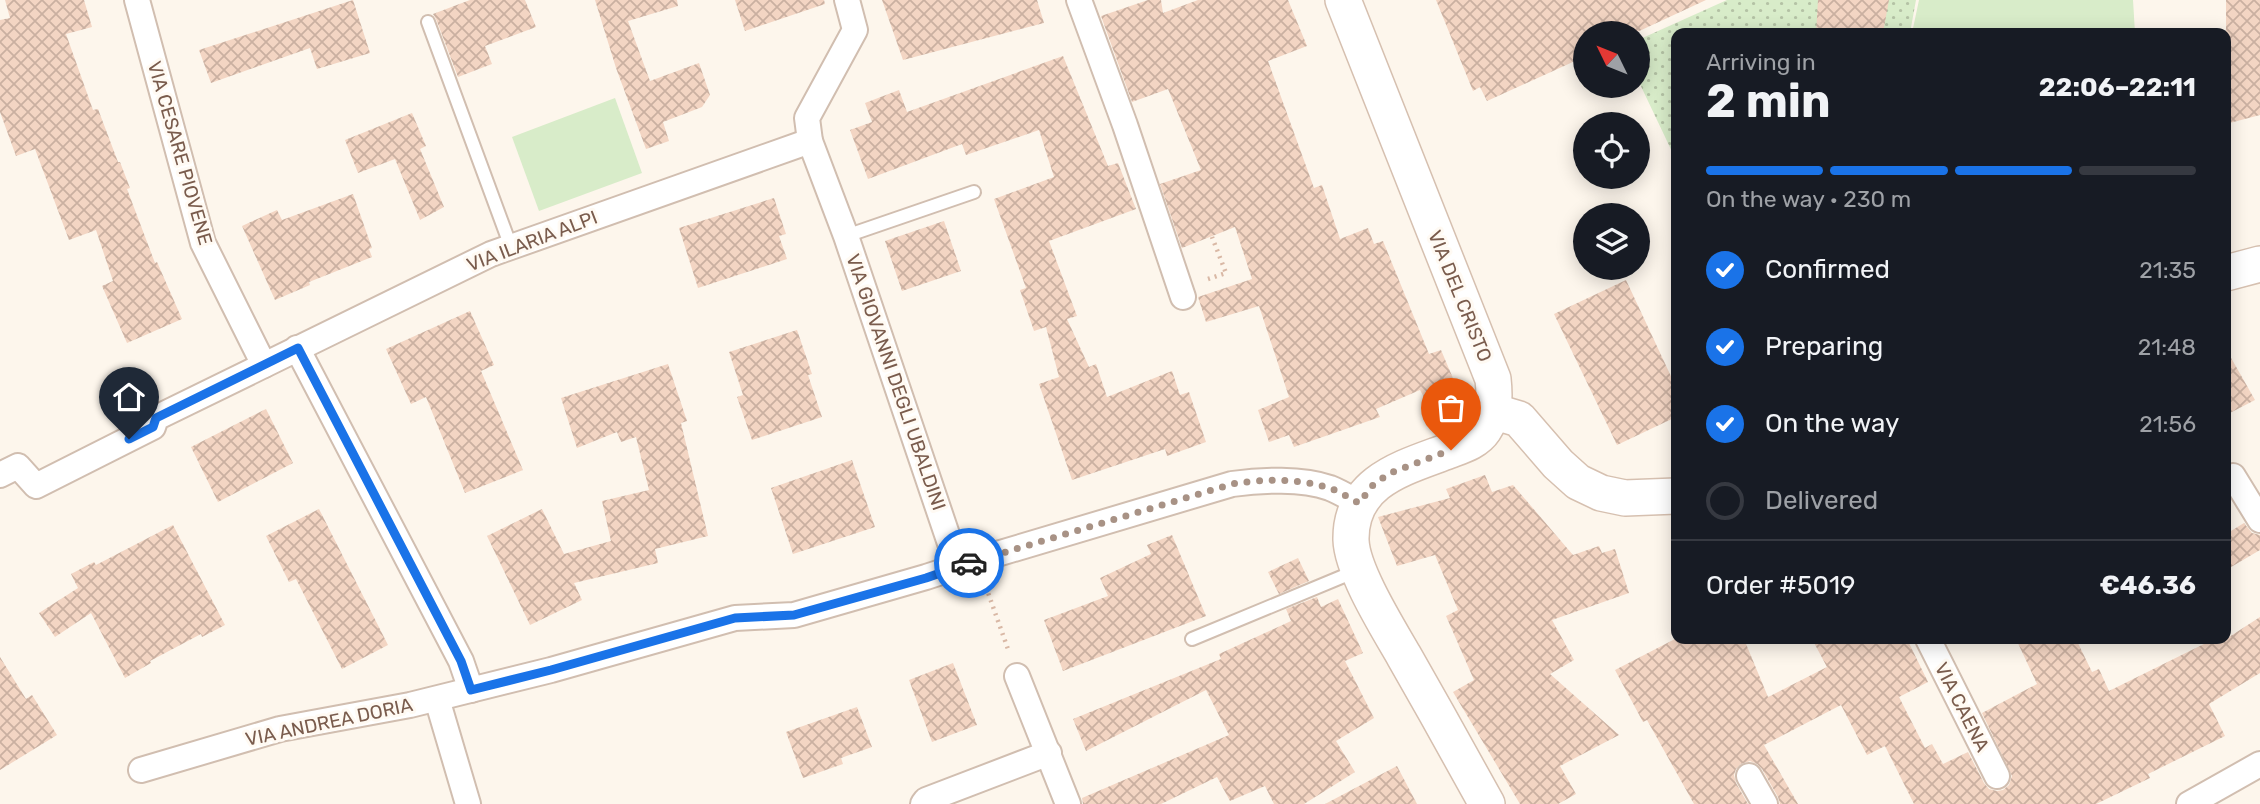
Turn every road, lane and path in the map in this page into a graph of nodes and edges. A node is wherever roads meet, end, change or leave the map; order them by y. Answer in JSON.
{"nodes":[{"id":1,"x":137,"y":0,"type":"edge"},
{"id":2,"x":846,"y":0,"type":"edge"},
{"id":3,"x":1079,"y":0,"type":"edge"},
{"id":4,"x":1343,"y":0,"type":"edge"},
{"id":5,"x":428,"y":22,"type":"dead end"},
{"id":6,"x":810,"y":141,"type":"junction"},
{"id":7,"x":974,"y":192,"type":"dead end"},
{"id":8,"x":846,"y":236,"type":"junction"},
{"id":9,"x":1212,"y":237,"type":"dead end"},
{"id":10,"x":511,"y":247,"type":"junction"},
{"id":11,"x":2260,"y":264,"type":"edge"},
{"id":12,"x":2231,"y":272,"type":"edge"},
{"id":13,"x":1182,"y":293,"type":"joint"},
{"id":14,"x":298,"y":348,"type":"junction"},
{"id":15,"x":264,"y":365,"type":"junction"},
{"id":16,"x":1492,"y":411,"type":"junction"},
{"id":17,"x":0,"y":475,"type":"edge"},
{"id":18,"x":2233,"y":476,"type":"dead end"},
{"id":19,"x":1671,"y":496,"type":"edge"},
{"id":20,"x":1359,"y":503,"type":"junction"},
{"id":21,"x":2260,"y":520,"type":"edge"},
{"id":22,"x":958,"y":567,"type":"junction"},
{"id":23,"x":1359,"y":570,"type":"junction"},
{"id":24,"x":984,"y":581,"type":"dead end"},
{"id":25,"x":1192,"y":639,"type":"dead end"},
{"id":26,"x":1931,"y":644,"type":"edge"},
{"id":27,"x":1017,"y":676,"type":"joint"},
{"id":28,"x":471,"y":690,"type":"junction"},
{"id":29,"x":437,"y":699,"type":"junction"},
{"id":30,"x":1049,"y":752,"type":"junction"},
{"id":31,"x":2260,"y":764,"type":"edge"},
{"id":32,"x":141,"y":770,"type":"dead end"},
{"id":33,"x":1749,"y":776,"type":"dead end"},
{"id":34,"x":1997,"y":776,"type":"dead end"},
{"id":35,"x":2201,"y":801,"type":"edge"},
{"id":36,"x":468,"y":804,"type":"edge"},
{"id":37,"x":923,"y":804,"type":"edge"},
{"id":38,"x":1068,"y":804,"type":"edge"},
{"id":39,"x":1488,"y":804,"type":"edge"},
{"id":40,"x":1765,"y":804,"type":"edge"}],
"edges":[{"from":1,"to":15,"type":"street","name":"VIA CESARE PIOVENE"},
{"from":2,"to":6,"type":"street","name":"VIA GIOVANNI DEGLI UBALDINI"},
{"from":3,"to":13,"type":"street"},
{"from":4,"to":16,"type":"street","name":"VIA DEL CRISTO"},
{"from":5,"to":10,"type":"lane"},
{"from":6,"to":8,"type":"street","name":"VIA GIOVANNI DEGLI UBALDINI"},
{"from":6,"to":10,"type":"street","name":"VIA ILARIA ALPI"},
{"from":7,"to":8,"type":"lane","name":"VIA GIOVANNI DEGLI UBALDINI"},
{"from":8,"to":22,"type":"street","name":"VIA GIOVANNI DEGLI UBALDINI"},
{"from":9,"to":13,"type":"path"},
{"from":10,"to":14,"type":"street","name":"VIA ILARIA ALPI"},
{"from":11,"to":12,"type":"street"},
{"from":14,"to":15,"type":"street","name":"VIA ILARIA ALPI"},
{"from":14,"to":28,"type":"street"},
{"from":15,"to":17,"type":"street"},
{"from":16,"to":19,"type":"street"},
{"from":16,"to":20,"type":"street"},
{"from":18,"to":21,"type":"street"},
{"from":20,"to":22,"type":"street","name":"VIA ANDREA DORIA"},
{"from":20,"to":23,"type":"street"},
{"from":22,"to":28,"type":"street","name":"VIA ANDREA DORIA"},
{"from":23,"to":25,"type":"lane"},
{"from":23,"to":39,"type":"street"},
{"from":24,"to":27,"type":"path"},
{"from":26,"to":34,"type":"street","name":"VIA CAENA"},
{"from":27,"to":30,"type":"street"},
{"from":28,"to":29,"type":"street","name":"VIA ANDREA DORIA"},
{"from":29,"to":32,"type":"street","name":"VIA ANDREA DORIA"},
{"from":29,"to":36,"type":"street","name":"VIA ANDREA DORIA"},
{"from":30,"to":37,"type":"street"},
{"from":30,"to":38,"type":"street"},
{"from":31,"to":35,"type":"street"},
{"from":33,"to":40,"type":"street"}]}
